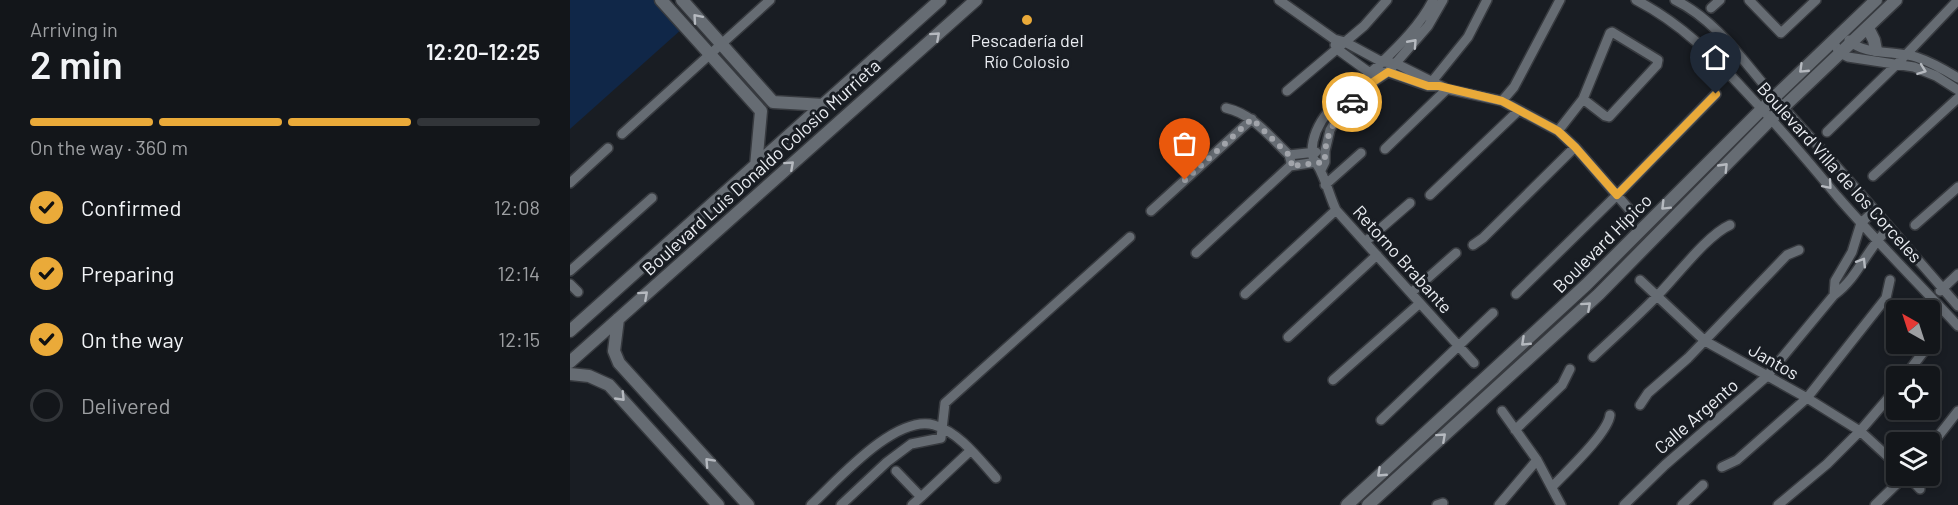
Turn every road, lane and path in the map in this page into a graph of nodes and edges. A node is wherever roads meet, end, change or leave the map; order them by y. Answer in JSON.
{"nodes":[{"id":1,"x":682,"y":0,"type":"edge"},
{"id":2,"x":770,"y":0,"type":"edge"},
{"id":3,"x":940,"y":0,"type":"edge"},
{"id":4,"x":976,"y":0,"type":"edge"},
{"id":5,"x":1279,"y":0,"type":"edge"},
{"id":6,"x":1298,"y":0,"type":"edge"},
{"id":7,"x":1387,"y":0,"type":"edge"},
{"id":8,"x":1433,"y":0,"type":"edge"},
{"id":9,"x":1443,"y":0,"type":"edge"},
{"id":10,"x":1487,"y":0,"type":"edge"},
{"id":11,"x":1560,"y":0,"type":"edge"},
{"id":12,"x":1636,"y":0,"type":"edge"},
{"id":13,"x":1675,"y":0,"type":"edge"},
{"id":14,"x":1720,"y":0,"type":"edge"},
{"id":15,"x":1749,"y":0,"type":"edge"},
{"id":16,"x":1816,"y":0,"type":"edge"},
{"id":17,"x":1876,"y":0,"type":"edge"},
{"id":18,"x":1896,"y":0,"type":"edge"},
{"id":19,"x":1958,"y":0,"type":"edge"},
{"id":20,"x":666,"y":1,"type":"edge"},
{"id":21,"x":1290,"y":8,"type":"junction"},
{"id":22,"x":1711,"y":8,"type":"dead end"},
{"id":23,"x":1868,"y":27,"type":"junction"},
{"id":24,"x":1844,"y":31,"type":"junction"},
{"id":25,"x":1345,"y":42,"type":"junction"},
{"id":26,"x":1833,"y":42,"type":"junction"},
{"id":27,"x":1851,"y":43,"type":"junction"},
{"id":28,"x":1335,"y":44,"type":"junction"},
{"id":29,"x":716,"y":49,"type":"junction"},
{"id":30,"x":1840,"y":53,"type":"junction"},
{"id":31,"x":1906,"y":54,"type":"junction"},
{"id":32,"x":1875,"y":56,"type":"junction"},
{"id":33,"x":1382,"y":62,"type":"junction"},
{"id":34,"x":1395,"y":63,"type":"junction"},
{"id":35,"x":1898,"y":63,"type":"junction"},
{"id":36,"x":1388,"y":72,"type":"junction"},
{"id":37,"x":1370,"y":74,"type":"junction"},
{"id":38,"x":749,"y":77,"type":"junction"},
{"id":39,"x":1958,"y":78,"type":"edge"},
{"id":40,"x":1437,"y":85,"type":"junction"},
{"id":41,"x":740,"y":86,"type":"junction"},
{"id":42,"x":1958,"y":90,"type":"edge"},
{"id":43,"x":1287,"y":92,"type":"dead end"},
{"id":44,"x":1716,"y":94,"type":"dead end"},
{"id":45,"x":1774,"y":97,"type":"junction"},
{"id":46,"x":1958,"y":98,"type":"edge"},
{"id":47,"x":1583,"y":99,"type":"junction"},
{"id":48,"x":1502,"y":101,"type":"junction"},
{"id":49,"x":773,"y":102,"type":"junction"},
{"id":50,"x":824,"y":105,"type":"junction"},
{"id":51,"x":1226,"y":108,"type":"dead end"},
{"id":52,"x":1783,"y":108,"type":"junction"},
{"id":53,"x":1762,"y":109,"type":"junction"},
{"id":54,"x":761,"y":111,"type":"junction"},
{"id":55,"x":1518,"y":111,"type":"junction"},
{"id":56,"x":1252,"y":119,"type":"junction"},
{"id":57,"x":1771,"y":119,"type":"junction"},
{"id":58,"x":1558,"y":131,"type":"junction"},
{"id":59,"x":1827,"y":132,"type":"dead end"},
{"id":60,"x":622,"y":134,"type":"dead end"},
{"id":61,"x":1575,"y":147,"type":"junction"},
{"id":62,"x":608,"y":148,"type":"dead end"},
{"id":63,"x":1385,"y":149,"type":"dead end"},
{"id":64,"x":1325,"y":151,"type":"junction"},
{"id":65,"x":1312,"y":152,"type":"junction"},
{"id":66,"x":1361,"y":153,"type":"dead end"},
{"id":67,"x":1289,"y":155,"type":"junction"},
{"id":68,"x":1320,"y":165,"type":"junction"},
{"id":69,"x":756,"y":166,"type":"junction"},
{"id":70,"x":1290,"y":166,"type":"junction"},
{"id":71,"x":1873,"y":176,"type":"dead end"},
{"id":72,"x":570,"y":183,"type":"edge"},
{"id":73,"x":1325,"y":185,"type":"junction"},
{"id":74,"x":1958,"y":187,"type":"edge"},
{"id":75,"x":1430,"y":195,"type":"dead end"},
{"id":76,"x":1617,"y":195,"type":"junction"},
{"id":77,"x":652,"y":198,"type":"dead end"},
{"id":78,"x":1410,"y":203,"type":"dead end"},
{"id":79,"x":1629,"y":209,"type":"dead end"},
{"id":80,"x":1336,"y":210,"type":"junction"},
{"id":81,"x":1875,"y":210,"type":"junction"},
{"id":82,"x":1151,"y":211,"type":"dead end"},
{"id":83,"x":1861,"y":223,"type":"junction"},
{"id":84,"x":1730,"y":225,"type":"dead end"},
{"id":85,"x":1915,"y":225,"type":"dead end"},
{"id":86,"x":1889,"y":228,"type":"junction"},
{"id":87,"x":1130,"y":237,"type":"dead end"},
{"id":88,"x":674,"y":239,"type":"junction"},
{"id":89,"x":1876,"y":239,"type":"junction"},
{"id":90,"x":1365,"y":242,"type":"junction"},
{"id":91,"x":1473,"y":245,"type":"dead end"},
{"id":92,"x":1798,"y":250,"type":"dead end"},
{"id":93,"x":1196,"y":253,"type":"dead end"},
{"id":94,"x":1456,"y":253,"type":"dead end"},
{"id":95,"x":688,"y":255,"type":"junction"},
{"id":96,"x":1377,"y":255,"type":"junction"},
{"id":97,"x":1922,"y":265,"type":"junction"},
{"id":98,"x":570,"y":271,"type":"edge"},
{"id":99,"x":1958,"y":274,"type":"edge"},
{"id":100,"x":1910,"y":275,"type":"junction"},
{"id":101,"x":1640,"y":280,"type":"dead end"},
{"id":102,"x":1890,"y":280,"type":"dead end"},
{"id":103,"x":570,"y":284,"type":"edge"},
{"id":104,"x":1942,"y":288,"type":"junction"},
{"id":105,"x":578,"y":292,"type":"dead end"},
{"id":106,"x":1411,"y":293,"type":"junction"},
{"id":107,"x":1245,"y":294,"type":"dead end"},
{"id":108,"x":1516,"y":294,"type":"dead end"},
{"id":109,"x":1834,"y":295,"type":"junction"},
{"id":110,"x":1657,"y":297,"type":"junction"},
{"id":111,"x":1931,"y":298,"type":"junction"},
{"id":112,"x":1420,"y":303,"type":"junction"},
{"id":113,"x":1958,"y":306,"type":"edge"},
{"id":114,"x":1493,"y":314,"type":"dead end"},
{"id":115,"x":618,"y":318,"type":"junction"},
{"id":116,"x":1958,"y":326,"type":"edge"},
{"id":117,"x":570,"y":331,"type":"edge"},
{"id":118,"x":1288,"y":337,"type":"dead end"},
{"id":119,"x":1705,"y":341,"type":"junction"},
{"id":120,"x":1460,"y":347,"type":"junction"},
{"id":121,"x":1922,"y":354,"type":"edge"},
{"id":122,"x":1593,"y":357,"type":"dead end"},
{"id":123,"x":570,"y":363,"type":"edge"},
{"id":124,"x":1474,"y":363,"type":"dead end"},
{"id":125,"x":1913,"y":366,"type":"edge"},
{"id":126,"x":1569,"y":369,"type":"dead end"},
{"id":127,"x":1493,"y":371,"type":"junction"},
{"id":128,"x":570,"y":374,"type":"edge"},
{"id":129,"x":1766,"y":377,"type":"junction"},
{"id":130,"x":1333,"y":380,"type":"dead end"},
{"id":131,"x":1503,"y":381,"type":"junction"},
{"id":132,"x":1807,"y":398,"type":"junction"},
{"id":133,"x":1886,"y":401,"type":"edge"},
{"id":134,"x":1640,"y":405,"type":"dead end"},
{"id":135,"x":1502,"y":411,"type":"dead end"},
{"id":136,"x":1958,"y":411,"type":"edge"},
{"id":137,"x":1610,"y":416,"type":"dead end"},
{"id":138,"x":1381,"y":420,"type":"dead end"},
{"id":139,"x":943,"y":429,"type":"junction"},
{"id":140,"x":1515,"y":430,"type":"junction"},
{"id":141,"x":1860,"y":431,"type":"junction"},
{"id":142,"x":1940,"y":434,"type":"edge"},
{"id":143,"x":970,"y":451,"type":"junction"},
{"id":144,"x":1886,"y":455,"type":"edge"},
{"id":145,"x":1537,"y":460,"type":"junction"},
{"id":146,"x":1722,"y":467,"type":"dead end"},
{"id":147,"x":896,"y":471,"type":"dead end"},
{"id":148,"x":996,"y":478,"type":"dead end"},
{"id":149,"x":1703,"y":485,"type":"dead end"},
{"id":150,"x":1895,"y":486,"type":"edge"},
{"id":151,"x":1917,"y":486,"type":"edge"},
{"id":152,"x":1552,"y":487,"type":"junction"},
{"id":153,"x":1920,"y":489,"type":"dead end"},
{"id":154,"x":921,"y":496,"type":"junction"},
{"id":155,"x":718,"y":505,"type":"edge"},
{"id":156,"x":748,"y":505,"type":"edge"},
{"id":157,"x":811,"y":505,"type":"edge"},
{"id":158,"x":842,"y":505,"type":"edge"},
{"id":159,"x":912,"y":505,"type":"edge"},
{"id":160,"x":1347,"y":505,"type":"edge"},
{"id":161,"x":1368,"y":505,"type":"edge"},
{"id":162,"x":1499,"y":505,"type":"edge"},
{"id":163,"x":1561,"y":505,"type":"edge"},
{"id":164,"x":1624,"y":505,"type":"edge"},
{"id":165,"x":1682,"y":505,"type":"edge"},
{"id":166,"x":1778,"y":505,"type":"edge"},
{"id":167,"x":1875,"y":505,"type":"edge"}],
"edges":[{"from":29,"to":1,"type":"street","one_way":true},
{"from":2,"to":29,"type":"street"},
{"from":3,"to":50,"type":"street","name":"Boulevard Luis Donaldo Colosio Murrieta"},
{"from":95,"to":4,"type":"street","name":"Boulevard Luis Donaldo Colosio Murrieta","one_way":true},
{"from":5,"to":21,"type":"street"},
{"from":6,"to":21,"type":"street"},
{"from":7,"to":25,"type":"street"},
{"from":8,"to":33,"type":"street","name":"Retorno Brabante"},
{"from":34,"to":9,"type":"street","name":"Retorno Brabante","one_way":true},
{"from":10,"to":40,"type":"street"},
{"from":11,"to":48,"type":"street"},
{"from":12,"to":53,"type":"street","name":"Boulevard Villa de los Corceles"},
{"from":13,"to":45,"type":"street","name":"Boulevard Villa de los Corceles"},
{"from":14,"to":22,"type":"street"},
{"from":15,"to":16,"type":"street"},
{"from":17,"to":24,"type":"street","name":"Boulevard Hípico"},
{"from":18,"to":23,"type":"street","name":"Boulevard Hípico"},
{"from":19,"to":31,"type":"street"},
{"from":20,"to":29,"type":"street"},
{"from":21,"to":28,"type":"street"},
{"from":23,"to":27,"type":"street","name":"Boulevard Hípico"},
{"from":23,"to":32,"type":"street"},
{"from":24,"to":26,"type":"street","name":"Boulevard Hípico"},
{"from":24,"to":27,"type":"street"},
{"from":25,"to":28,"type":"street"},
{"from":25,"to":33,"type":"street"},
{"from":26,"to":30,"type":"street"},
{"from":26,"to":45,"type":"street","name":"Boulevard Hípico","one_way":true},
{"from":27,"to":30,"type":"street","name":"Boulevard Hípico"},
{"from":27,"to":32,"type":"street"},
{"from":28,"to":37,"type":"street"},
{"from":28,"to":43,"type":"street"},
{"from":29,"to":38,"type":"street"},
{"from":29,"to":41,"type":"street"},
{"from":29,"to":60,"type":"street"},
{"from":30,"to":32,"type":"street"},
{"from":30,"to":52,"type":"street","name":"Boulevard Hípico"},
{"from":31,"to":32,"type":"street"},
{"from":31,"to":35,"type":"street"},
{"from":31,"to":39,"type":"street"},
{"from":32,"to":35,"type":"street"},
{"from":33,"to":34,"type":"street"},
{"from":33,"to":37,"type":"street","name":"Retorno Brabante"},
{"from":34,"to":36,"type":"street","name":"Retorno Brabante"},
{"from":34,"to":40,"type":"street"},
{"from":35,"to":42,"type":"street","one_way":true},
{"from":35,"to":59,"type":"street"},
{"from":36,"to":37,"type":"street"},
{"from":36,"to":40,"type":"street"},
{"from":36,"to":64,"type":"street","name":"Retorno Brabante"},
{"from":37,"to":65,"type":"street","name":"Retorno Brabante"},
{"from":38,"to":41,"type":"street"},
{"from":38,"to":49,"type":"street"},
{"from":40,"to":48,"type":"street"},
{"from":40,"to":63,"type":"street"},
{"from":41,"to":54,"type":"street"},
{"from":44,"to":76,"type":"street"},
{"from":45,"to":52,"type":"street","name":"Boulevard Villa de los Corceles"},
{"from":45,"to":53,"type":"street","name":"Boulevard Hípico"},
{"from":46,"to":71,"type":"street"},
{"from":47,"to":47,"type":"street"},
{"from":47,"to":58,"type":"street"},
{"from":48,"to":55,"type":"street"},
{"from":49,"to":50,"type":"street"},
{"from":49,"to":54,"type":"street"},
{"from":50,"to":69,"type":"street","name":"Boulevard Luis Donaldo Colosio Murrieta"},
{"from":51,"to":56,"type":"street"},
{"from":52,"to":57,"type":"street","name":"Boulevard Hípico"},
{"from":52,"to":81,"type":"street","name":"Boulevard Villa de los Corceles"},
{"from":53,"to":57,"type":"street","name":"Boulevard Villa de los Corceles"},
{"from":53,"to":127,"type":"street","name":"Boulevard Hípico","one_way":true},
{"from":54,"to":69,"type":"street"},
{"from":55,"to":58,"type":"street"},
{"from":55,"to":75,"type":"street"},
{"from":56,"to":67,"type":"street"},
{"from":56,"to":82,"type":"street"},
{"from":57,"to":83,"type":"street","name":"Boulevard Villa de los Corceles","one_way":true},
{"from":131,"to":57,"type":"street","name":"Boulevard Hípico","one_way":true},
{"from":58,"to":61,"type":"street"},
{"from":61,"to":76,"type":"street"},
{"from":61,"to":91,"type":"street"},
{"from":62,"to":72,"type":"street"},
{"from":64,"to":65,"type":"street"},
{"from":64,"to":68,"type":"street","name":"Retorno Brabante"},
{"from":65,"to":67,"type":"street"},
{"from":65,"to":68,"type":"street","name":"Retorno Brabante"},
{"from":66,"to":73,"type":"street"},
{"from":67,"to":70,"type":"street"},
{"from":68,"to":70,"type":"street"},
{"from":68,"to":73,"type":"street","name":"Retorno Brabante"},
{"from":69,"to":88,"type":"street","name":"Boulevard Luis Donaldo Colosio Murrieta"},
{"from":70,"to":93,"type":"street"},
{"from":73,"to":80,"type":"street","name":"Retorno Brabante"},
{"from":74,"to":85,"type":"street"},
{"from":76,"to":79,"type":"street"},
{"from":76,"to":108,"type":"street"},
{"from":77,"to":98,"type":"street"},
{"from":78,"to":90,"type":"street"},
{"from":80,"to":90,"type":"street","name":"Retorno Brabante"},
{"from":80,"to":107,"type":"street"},
{"from":81,"to":83,"type":"street"},
{"from":81,"to":86,"type":"street","name":"Boulevard Villa de los Corceles"},
{"from":83,"to":89,"type":"street","name":"Boulevard Villa de los Corceles"},
{"from":83,"to":109,"type":"street","name":"Calle Argento"},
{"from":84,"to":110,"type":"street"},
{"from":86,"to":89,"type":"street","name":"Calle Argento"},
{"from":86,"to":97,"type":"street","name":"Boulevard Villa de los Corceles"},
{"from":87,"to":139,"type":"street"},
{"from":88,"to":95,"type":"street"},
{"from":88,"to":117,"type":"street","name":"Boulevard Luis Donaldo Colosio Murrieta"},
{"from":89,"to":100,"type":"street","name":"Boulevard Villa de los Corceles"},
{"from":109,"to":89,"type":"street","name":"Calle Argento","one_way":true},
{"from":90,"to":96,"type":"street","name":"Retorno Brabante"},
{"from":92,"to":119,"type":"street"},
{"from":94,"to":106,"type":"street"},
{"from":115,"to":95,"type":"street","name":"Boulevard Luis Donaldo Colosio Murrieta","one_way":true},
{"from":96,"to":106,"type":"street","name":"Retorno Brabante"},
{"from":96,"to":118,"type":"street"},
{"from":97,"to":100,"type":"street"},
{"from":97,"to":104,"type":"street","name":"Boulevard Villa de los Corceles"},
{"from":99,"to":104,"type":"street"},
{"from":100,"to":111,"type":"street","name":"Boulevard Villa de los Corceles"},
{"from":101,"to":110,"type":"street","name":"Jantos"},
{"from":102,"to":132,"type":"street"},
{"from":103,"to":105,"type":"street"},
{"from":104,"to":111,"type":"street"},
{"from":104,"to":113,"type":"street","name":"Boulevard Villa de los Corceles"},
{"from":106,"to":112,"type":"street","name":"Retorno Brabante"},
{"from":109,"to":129,"type":"street","name":"Calle Argento"},
{"from":110,"to":119,"type":"street","name":"Jantos"},
{"from":110,"to":122,"type":"street"},
{"from":111,"to":116,"type":"street","name":"Boulevard Villa de los Corceles"},
{"from":112,"to":120,"type":"street","name":"Retorno Brabante"},
{"from":112,"to":130,"type":"street"},
{"from":114,"to":120,"type":"street"},
{"from":115,"to":123,"type":"street","name":"Boulevard Luis Donaldo Colosio Murrieta"},
{"from":156,"to":115,"type":"street","one_way":true},
{"from":119,"to":129,"type":"street","name":"Jantos"},
{"from":119,"to":134,"type":"street"},
{"from":120,"to":124,"type":"street","name":"Retorno Brabante"},
{"from":120,"to":138,"type":"street"},
{"from":121,"to":125,"type":"street"},
{"from":126,"to":140,"type":"street"},
{"from":127,"to":131,"type":"street"},
{"from":127,"to":160,"type":"street","name":"Boulevard Hípico","one_way":true},
{"from":128,"to":155,"type":"street","one_way":true},
{"from":129,"to":132,"type":"street","name":"Jantos"},
{"from":129,"to":164,"type":"street","name":"Calle Argento"},
{"from":161,"to":131,"type":"street","name":"Boulevard Hípico","one_way":true},
{"from":132,"to":141,"type":"street","name":"Jantos"},
{"from":132,"to":146,"type":"street"},
{"from":133,"to":141,"type":"street"},
{"from":135,"to":140,"type":"street"},
{"from":136,"to":142,"type":"street"},
{"from":137,"to":152,"type":"street"},
{"from":139,"to":143,"type":"street"},
{"from":139,"to":157,"type":"street"},
{"from":139,"to":158,"type":"street"},
{"from":140,"to":145,"type":"street"},
{"from":141,"to":144,"type":"street","name":"Jantos"},
{"from":141,"to":166,"type":"street"},
{"from":143,"to":148,"type":"street"},
{"from":143,"to":154,"type":"street"},
{"from":145,"to":152,"type":"street"},
{"from":145,"to":162,"type":"street"},
{"from":147,"to":154,"type":"street"},
{"from":149,"to":165,"type":"street"},
{"from":150,"to":167,"type":"street"},
{"from":151,"to":153,"type":"street"},
{"from":152,"to":163,"type":"street"},
{"from":154,"to":159,"type":"street"}]}
